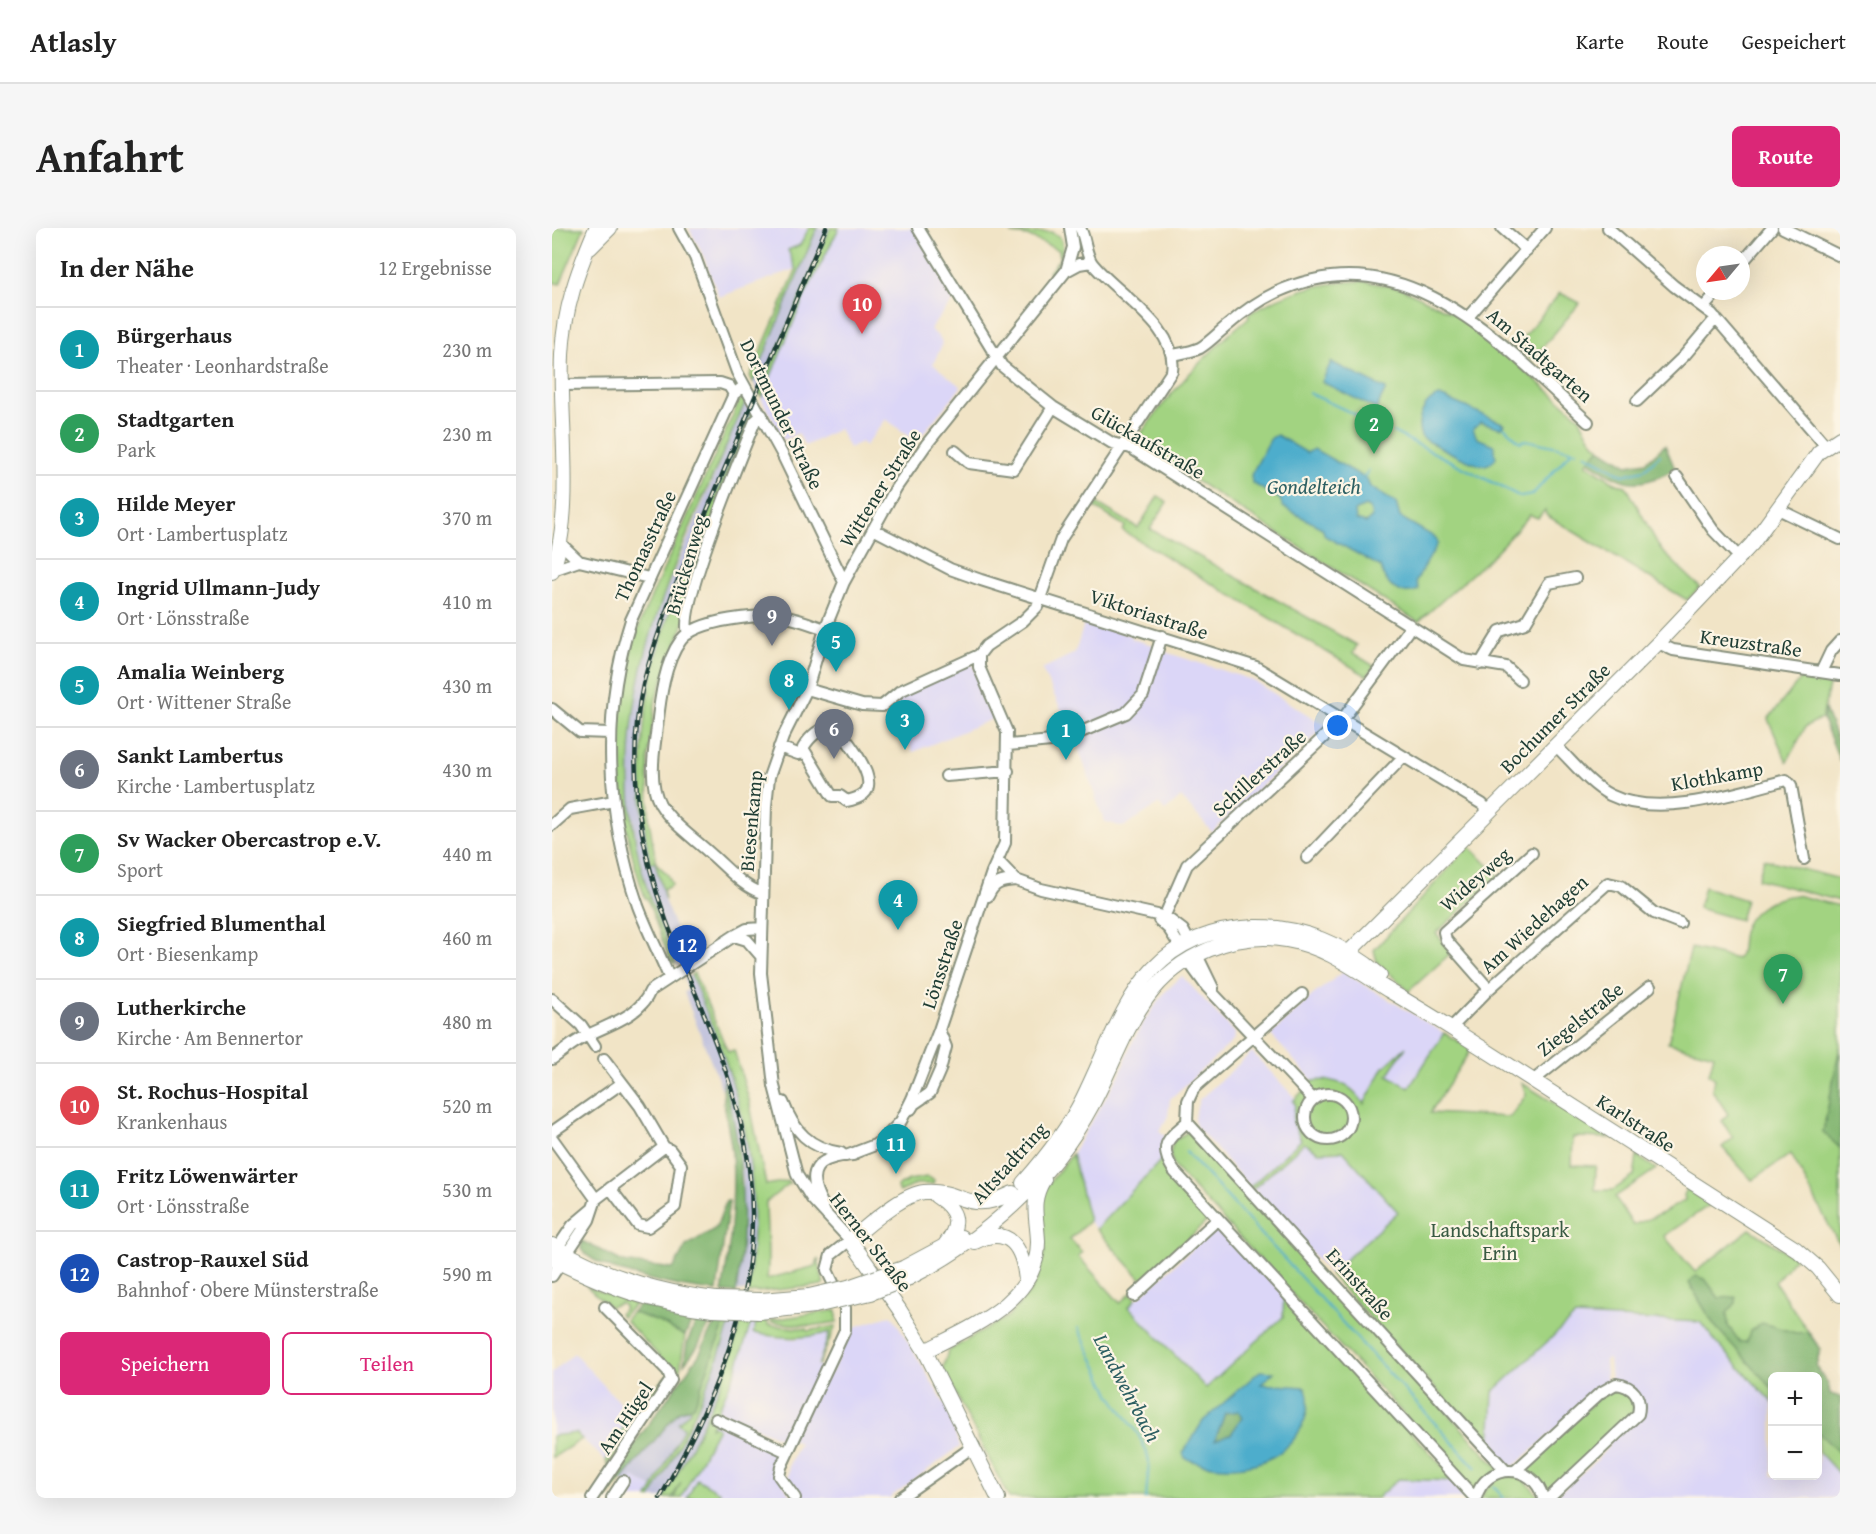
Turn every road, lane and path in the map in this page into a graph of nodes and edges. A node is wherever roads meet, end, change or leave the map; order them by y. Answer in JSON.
{"nodes":[{"id":1,"x":596,"y":228,"type":"edge"},
{"id":2,"x":610,"y":228,"type":"edge"},
{"id":3,"x":679,"y":228,"type":"edge"},
{"id":4,"x":918,"y":228,"type":"edge"},
{"id":5,"x":1071,"y":228,"type":"edge"},
{"id":6,"x":1502,"y":228,"type":"edge"},
{"id":7,"x":1545,"y":228,"type":"edge"},
{"id":8,"x":1608,"y":228,"type":"edge"},
{"id":9,"x":1772,"y":228,"type":"edge"},
{"id":10,"x":1783,"y":228,"type":"edge"},
{"id":11,"x":1082,"y":229,"type":"edge"},
{"id":12,"x":1527,"y":249,"type":"junction"},
{"id":13,"x":586,"y":251,"type":"junction"},
{"id":14,"x":1750,"y":254,"type":"edge"},
{"id":15,"x":1840,"y":256,"type":"edge"},
{"id":16,"x":1091,"y":262,"type":"junction"},
{"id":17,"x":1066,"y":271,"type":"junction"},
{"id":18,"x":1710,"y":300,"type":"edge"},
{"id":19,"x":1704,"y":307,"type":"junction"},
{"id":20,"x":1469,"y":316,"type":"junction"},
{"id":21,"x":1716,"y":318,"type":"junction"},
{"id":22,"x":1173,"y":355,"type":"junction"},
{"id":23,"x":997,"y":357,"type":"junction"},
{"id":24,"x":737,"y":372,"type":"junction"},
{"id":25,"x":723,"y":383,"type":"junction"},
{"id":26,"x":562,"y":385,"type":"junction"},
{"id":27,"x":744,"y":386,"type":"junction"},
{"id":28,"x":734,"y":394,"type":"junction"},
{"id":29,"x":1637,"y":401,"type":"dead end"},
{"id":30,"x":1053,"y":407,"type":"junction"},
{"id":31,"x":762,"y":415,"type":"junction"},
{"id":32,"x":1588,"y":422,"type":"dead end"},
{"id":33,"x":1840,"y":438,"type":"edge"},
{"id":34,"x":1121,"y":445,"type":"junction"},
{"id":35,"x":1826,"y":446,"type":"junction"},
{"id":36,"x":955,"y":451,"type":"dead end"},
{"id":37,"x":1677,"y":477,"type":"dead end"},
{"id":38,"x":1778,"y":509,"type":"junction"},
{"id":39,"x":873,"y":529,"type":"junction"},
{"id":40,"x":1840,"y":539,"type":"edge"},
{"id":41,"x":560,"y":543,"type":"junction"},
{"id":42,"x":1740,"y":558,"type":"junction"},
{"id":43,"x":579,"y":561,"type":"junction"},
{"id":44,"x":553,"y":571,"type":"edge"},
{"id":45,"x":649,"y":578,"type":"junction"},
{"id":46,"x":1575,"y":578,"type":"dead end"},
{"id":47,"x":844,"y":582,"type":"junction"},
{"id":48,"x":1042,"y":598,"type":"junction"},
{"id":49,"x":1408,"y":624,"type":"junction"},
{"id":50,"x":825,"y":629,"type":"junction"},
{"id":51,"x":688,"y":634,"type":"junction"},
{"id":52,"x":1162,"y":636,"type":"junction"},
{"id":53,"x":1840,"y":641,"type":"edge"},
{"id":54,"x":1658,"y":643,"type":"junction"},
{"id":55,"x":979,"y":655,"type":"junction"},
{"id":56,"x":1480,"y":664,"type":"junction"},
{"id":57,"x":1821,"y":672,"type":"junction"},
{"id":58,"x":1840,"y":675,"type":"edge"},
{"id":59,"x":1520,"y":680,"type":"dead end"},
{"id":60,"x":807,"y":689,"type":"junction"},
{"id":61,"x":552,"y":709,"type":"edge"},
{"id":62,"x":1342,"y":720,"type":"junction"},
{"id":63,"x":610,"y":733,"type":"junction"},
{"id":64,"x":1008,"y":745,"type":"junction"},
{"id":65,"x":1555,"y":745,"type":"junction"},
{"id":66,"x":779,"y":747,"type":"junction"},
{"id":67,"x":805,"y":753,"type":"junction"},
{"id":68,"x":1403,"y":756,"type":"junction"},
{"id":69,"x":1008,"y":771,"type":"junction"},
{"id":70,"x":946,"y":776,"type":"dead end"},
{"id":71,"x":614,"y":801,"type":"junction"},
{"id":72,"x":1489,"y":811,"type":"junction"},
{"id":73,"x":552,"y":825,"type":"edge"},
{"id":74,"x":1532,"y":853,"type":"dead end"},
{"id":75,"x":999,"y":858,"type":"junction"},
{"id":76,"x":1307,"y":858,"type":"dead end"},
{"id":77,"x":1804,"y":859,"type":"dead end"},
{"id":78,"x":1017,"y":880,"type":"junction"},
{"id":79,"x":762,"y":893,"type":"junction"},
{"id":80,"x":979,"y":909,"type":"junction"},
{"id":81,"x":1161,"y":918,"type":"junction"},
{"id":82,"x":1680,"y":923,"type":"dead end"},
{"id":83,"x":762,"y":928,"type":"junction"},
{"id":84,"x":734,"y":936,"type":"junction"},
{"id":85,"x":1189,"y":952,"type":"junction"},
{"id":86,"x":760,"y":955,"type":"junction"},
{"id":87,"x":1348,"y":959,"type":"junction"},
{"id":88,"x":669,"y":977,"type":"junction"},
{"id":89,"x":1650,"y":987,"type":"dead end"},
{"id":90,"x":1489,"y":989,"type":"junction"},
{"id":91,"x":1302,"y":994,"type":"dead end"},
{"id":92,"x":552,"y":999,"type":"edge"},
{"id":93,"x":1451,"y":1028,"type":"junction"},
{"id":94,"x":939,"y":1030,"type":"junction"},
{"id":95,"x":1254,"y":1035,"type":"junction"},
{"id":96,"x":588,"y":1036,"type":"junction"},
{"id":97,"x":595,"y":1046,"type":"dead end"},
{"id":98,"x":552,"y":1059,"type":"edge"},
{"id":99,"x":604,"y":1059,"type":"dead end"},
{"id":100,"x":772,"y":1070,"type":"junction"},
{"id":101,"x":1534,"y":1080,"type":"junction"},
{"id":102,"x":622,"y":1083,"type":"junction"},
{"id":103,"x":1314,"y":1100,"type":"junction"},
{"id":104,"x":1187,"y":1122,"type":"junction"},
{"id":105,"x":552,"y":1132,"type":"edge"},
{"id":106,"x":552,"y":1138,"type":"edge"},
{"id":107,"x":664,"y":1147,"type":"junction"},
{"id":108,"x":865,"y":1151,"type":"junction"},
{"id":109,"x":1050,"y":1168,"type":"junction"},
{"id":110,"x":610,"y":1188,"type":"junction"},
{"id":111,"x":932,"y":1192,"type":"junction"},
{"id":112,"x":1013,"y":1193,"type":"junction"},
{"id":113,"x":594,"y":1204,"type":"junction"},
{"id":114,"x":830,"y":1217,"type":"junction"},
{"id":115,"x":1218,"y":1219,"type":"junction"},
{"id":116,"x":850,"y":1240,"type":"junction"},
{"id":117,"x":942,"y":1248,"type":"junction"},
{"id":118,"x":957,"y":1250,"type":"junction"},
{"id":119,"x":557,"y":1254,"type":"edge"},
{"id":120,"x":906,"y":1273,"type":"junction"},
{"id":121,"x":552,"y":1276,"type":"edge"},
{"id":122,"x":1026,"y":1280,"type":"junction"},
{"id":123,"x":1840,"y":1295,"type":"edge"},
{"id":124,"x":1134,"y":1296,"type":"dead end"},
{"id":125,"x":605,"y":1307,"type":"dead end"},
{"id":126,"x":925,"y":1351,"type":"junction"},
{"id":127,"x":716,"y":1419,"type":"dead end"},
{"id":128,"x":974,"y":1446,"type":"junction"},
{"id":129,"x":787,"y":1452,"type":"junction"},
{"id":130,"x":1511,"y":1471,"type":"junction"},
{"id":131,"x":623,"y":1481,"type":"dead end"},
{"id":132,"x":992,"y":1496,"type":"edge"},
{"id":133,"x":592,"y":1498,"type":"edge"},
{"id":134,"x":612,"y":1498,"type":"edge"},
{"id":135,"x":795,"y":1498,"type":"edge"},
{"id":136,"x":900,"y":1498,"type":"edge"},
{"id":137,"x":1476,"y":1498,"type":"edge"},
{"id":138,"x":1543,"y":1498,"type":"edge"},
{"id":139,"x":1549,"y":1498,"type":"edge"}],
"edges":[{"from":1,"to":13,"type":"main road"},
{"from":2,"to":13,"type":"main road"},
{"from":3,"to":24,"type":"street","name":"Dortmunder Straße"},
{"from":4,"to":23,"type":"street","name":"Glückaufstraße"},
{"from":5,"to":17,"type":"street","name":"Wittener Straße"},
{"from":6,"to":12,"type":"street"},
{"from":7,"to":12,"type":"street","name":"Am Stadtgarten"},
{"from":8,"to":19,"type":"street"},
{"from":9,"to":14,"type":"street"},
{"from":10,"to":15,"type":"street"},
{"from":11,"to":16,"type":"street"},
{"from":12,"to":20,"type":"street","name":"Am Stadtgarten"},
{"from":13,"to":26,"type":"main road"},
{"from":16,"to":17,"type":"street"},
{"from":16,"to":22,"type":"street"},
{"from":17,"to":23,"type":"street","name":"Wittener Straße"},
{"from":18,"to":19,"type":"street"},
{"from":19,"to":21,"type":"street"},
{"from":20,"to":22,"type":"street","name":"Am Stadtgarten"},
{"from":20,"to":32,"type":"street","name":"Am Stadtgarten"},
{"from":21,"to":29,"type":"street"},
{"from":21,"to":35,"type":"street"},
{"from":22,"to":34,"type":"street"},
{"from":23,"to":30,"type":"street","name":"Glückaufstraße"},
{"from":23,"to":39,"type":"street","name":"Wittener Straße"},
{"from":24,"to":25,"type":"street"},
{"from":24,"to":27,"type":"street","name":"Dortmunder Straße"},
{"from":25,"to":26,"type":"street"},
{"from":25,"to":28,"type":"street"},
{"from":26,"to":41,"type":"main road"},
{"from":27,"to":28,"type":"street","name":"Thomasstraße"},
{"from":27,"to":31,"type":"street","name":"Dortmunder Straße"},
{"from":28,"to":45,"type":"street","name":"Thomasstraße"},
{"from":30,"to":34,"type":"street","name":"Glückaufstraße"},
{"from":30,"to":36,"type":"street"},
{"from":31,"to":47,"type":"street","name":"Dortmunder Straße"},
{"from":31,"to":51,"type":"street","name":"Brückenweg"},
{"from":33,"to":35,"type":"main road","name":"Bochumer Straße"},
{"from":34,"to":48,"type":"street"},
{"from":34,"to":49,"type":"street","name":"Glückaufstraße"},
{"from":35,"to":38,"type":"main road","name":"Bochumer Straße"},
{"from":37,"to":42,"type":"street"},
{"from":38,"to":40,"type":"street"},
{"from":38,"to":42,"type":"main road","name":"Bochumer Straße"},
{"from":39,"to":47,"type":"street","name":"Wittener Straße"},
{"from":39,"to":48,"type":"street","name":"Viktoriastraße"},
{"from":41,"to":43,"type":"street"},
{"from":41,"to":44,"type":"main road"},
{"from":42,"to":54,"type":"main road","name":"Bochumer Straße"},
{"from":43,"to":44,"type":"street"},
{"from":43,"to":45,"type":"street"},
{"from":45,"to":63,"type":"street","name":"Thomasstraße"},
{"from":46,"to":56,"type":"street"},
{"from":47,"to":50,"type":"street","name":"Wittener Straße"},
{"from":48,"to":52,"type":"street","name":"Viktoriastraße"},
{"from":48,"to":55,"type":"street"},
{"from":49,"to":56,"type":"street","name":"Glückaufstraße"},
{"from":49,"to":62,"type":"street","name":"Schillerstraße"},
{"from":50,"to":51,"type":"street"},
{"from":50,"to":60,"type":"street","name":"Wittener Straße"},
{"from":51,"to":79,"type":"street","name":"Brückenweg"},
{"from":52,"to":62,"type":"street","name":"Viktoriastraße"},
{"from":52,"to":64,"type":"street"},
{"from":53,"to":57,"type":"street"},
{"from":54,"to":57,"type":"street","name":"Kreuzstraße"},
{"from":54,"to":65,"type":"main road","name":"Bochumer Straße"},
{"from":55,"to":60,"type":"street"},
{"from":55,"to":64,"type":"street","name":"Lönsstraße"},
{"from":56,"to":59,"type":"street","name":"Glückaufstraße"},
{"from":57,"to":58,"type":"street","name":"Kreuzstraße"},
{"from":60,"to":66,"type":"street","name":"Biesenkamp"},
{"from":61,"to":63,"type":"street"},
{"from":62,"to":68,"type":"street","name":"Viktoriastraße"},
{"from":62,"to":81,"type":"street","name":"Schillerstraße"},
{"from":63,"to":71,"type":"street","name":"Thomasstraße"},
{"from":64,"to":69,"type":"street","name":"Lönsstraße"},
{"from":65,"to":72,"type":"main road","name":"Bochumer Straße"},
{"from":65,"to":77,"type":"street","name":"Klothkamp"},
{"from":66,"to":67,"type":"street"},
{"from":66,"to":79,"type":"street","name":"Biesenkamp"},
{"from":67,"to":67,"type":"street"},
{"from":68,"to":72,"type":"street","name":"Viktoriastraße"},
{"from":68,"to":76,"type":"street"},
{"from":69,"to":70,"type":"street"},
{"from":69,"to":75,"type":"street","name":"Lönsstraße"},
{"from":71,"to":73,"type":"street"},
{"from":71,"to":88,"type":"street","name":"Thomasstraße"},
{"from":72,"to":87,"type":"main road","name":"Bochumer Straße"},
{"from":74,"to":90,"type":"street","name":"Wideyweg"},
{"from":75,"to":78,"type":"street"},
{"from":75,"to":80,"type":"street","name":"Lönsstraße"},
{"from":78,"to":80,"type":"street","name":"Lönsstraße"},
{"from":78,"to":81,"type":"street"},
{"from":79,"to":83,"type":"street","name":"Biesenkamp"},
{"from":80,"to":94,"type":"street","name":"Lönsstraße"},
{"from":81,"to":85,"type":"street"},
{"from":82,"to":90,"type":"street","name":"Am Wiedehagen"},
{"from":83,"to":84,"type":"street"},
{"from":83,"to":86,"type":"street","name":"Biesenkamp"},
{"from":84,"to":86,"type":"street"},
{"from":84,"to":88,"type":"street"},
{"from":85,"to":87,"type":"main road","name":"Altstadtring"},
{"from":85,"to":95,"type":"street"},
{"from":85,"to":109,"type":"main road","name":"Altstadtring"},
{"from":85,"to":112,"type":"main road","name":"Altstadtring"},
{"from":86,"to":100,"type":"street","name":"Herner Straße"},
{"from":87,"to":93,"type":"main road","name":"Karlstraße"},
{"from":88,"to":96,"type":"street"},
{"from":89,"to":101,"type":"street","name":"Ziegelstraße"},
{"from":90,"to":93,"type":"street","name":"Am Wiedehagen"},
{"from":91,"to":95,"type":"street"},
{"from":92,"to":96,"type":"street"},
{"from":93,"to":101,"type":"main road","name":"Karlstraße"},
{"from":94,"to":108,"type":"street","name":"Lönsstraße"},
{"from":94,"to":108,"type":"street","name":"Lönsstraße"},
{"from":95,"to":103,"type":"street"},
{"from":95,"to":104,"type":"street"},
{"from":96,"to":97,"type":"street"},
{"from":96,"to":98,"type":"street"},
{"from":99,"to":102,"type":"street"},
{"from":100,"to":108,"type":"street","name":"Lönsstraße"},
{"from":100,"to":114,"type":"street","name":"Herner Straße"},
{"from":101,"to":123,"type":"main road","name":"Karlstraße"},
{"from":102,"to":105,"type":"street"},
{"from":102,"to":107,"type":"street"},
{"from":103,"to":103,"type":"street"},
{"from":104,"to":115,"type":"street"},
{"from":104,"to":130,"type":"street","name":"Erinstraße"},
{"from":106,"to":113,"type":"street"},
{"from":107,"to":110,"type":"street"},
{"from":107,"to":110,"type":"street"},
{"from":108,"to":114,"type":"street","name":"Lönsstraße"},
{"from":109,"to":118,"type":"main road","name":"Altstadtring"},
{"from":109,"to":122,"type":"main road"},
{"from":110,"to":113,"type":"street"},
{"from":111,"to":112,"type":"main road"},
{"from":111,"to":116,"type":"main road"},
{"from":111,"to":117,"type":"main road"},
{"from":112,"to":117,"type":"main road","name":"Altstadtring"},
{"from":113,"to":119,"type":"street"},
{"from":114,"to":116,"type":"street","name":"Herner Straße"},
{"from":115,"to":124,"type":"street"},
{"from":115,"to":137,"type":"street"},
{"from":116,"to":126,"type":"main road","name":"Herner Straße"},
{"from":116,"to":129,"type":"street"},
{"from":117,"to":120,"type":"main road","name":"Altstadtring"},
{"from":118,"to":120,"type":"main road","name":"Altstadtring"},
{"from":118,"to":122,"type":"main road"},
{"from":119,"to":120,"type":"main road","name":"Altstadtring","bridge":true},
{"from":119,"to":121,"type":"street"},
{"from":122,"to":126,"type":"main road"},
{"from":125,"to":133,"type":"street","name":"Am Hügel"},
{"from":126,"to":128,"type":"main road","name":"Herner Straße"},
{"from":127,"to":129,"type":"street"},
{"from":128,"to":132,"type":"main road","name":"Herner Straße"},
{"from":128,"to":136,"type":"street"},
{"from":129,"to":135,"type":"street"},
{"from":130,"to":137,"type":"street"},
{"from":130,"to":138,"type":"street","name":"Erinstraße"},
{"from":130,"to":139,"type":"street"},
{"from":131,"to":134,"type":"street"}]}
